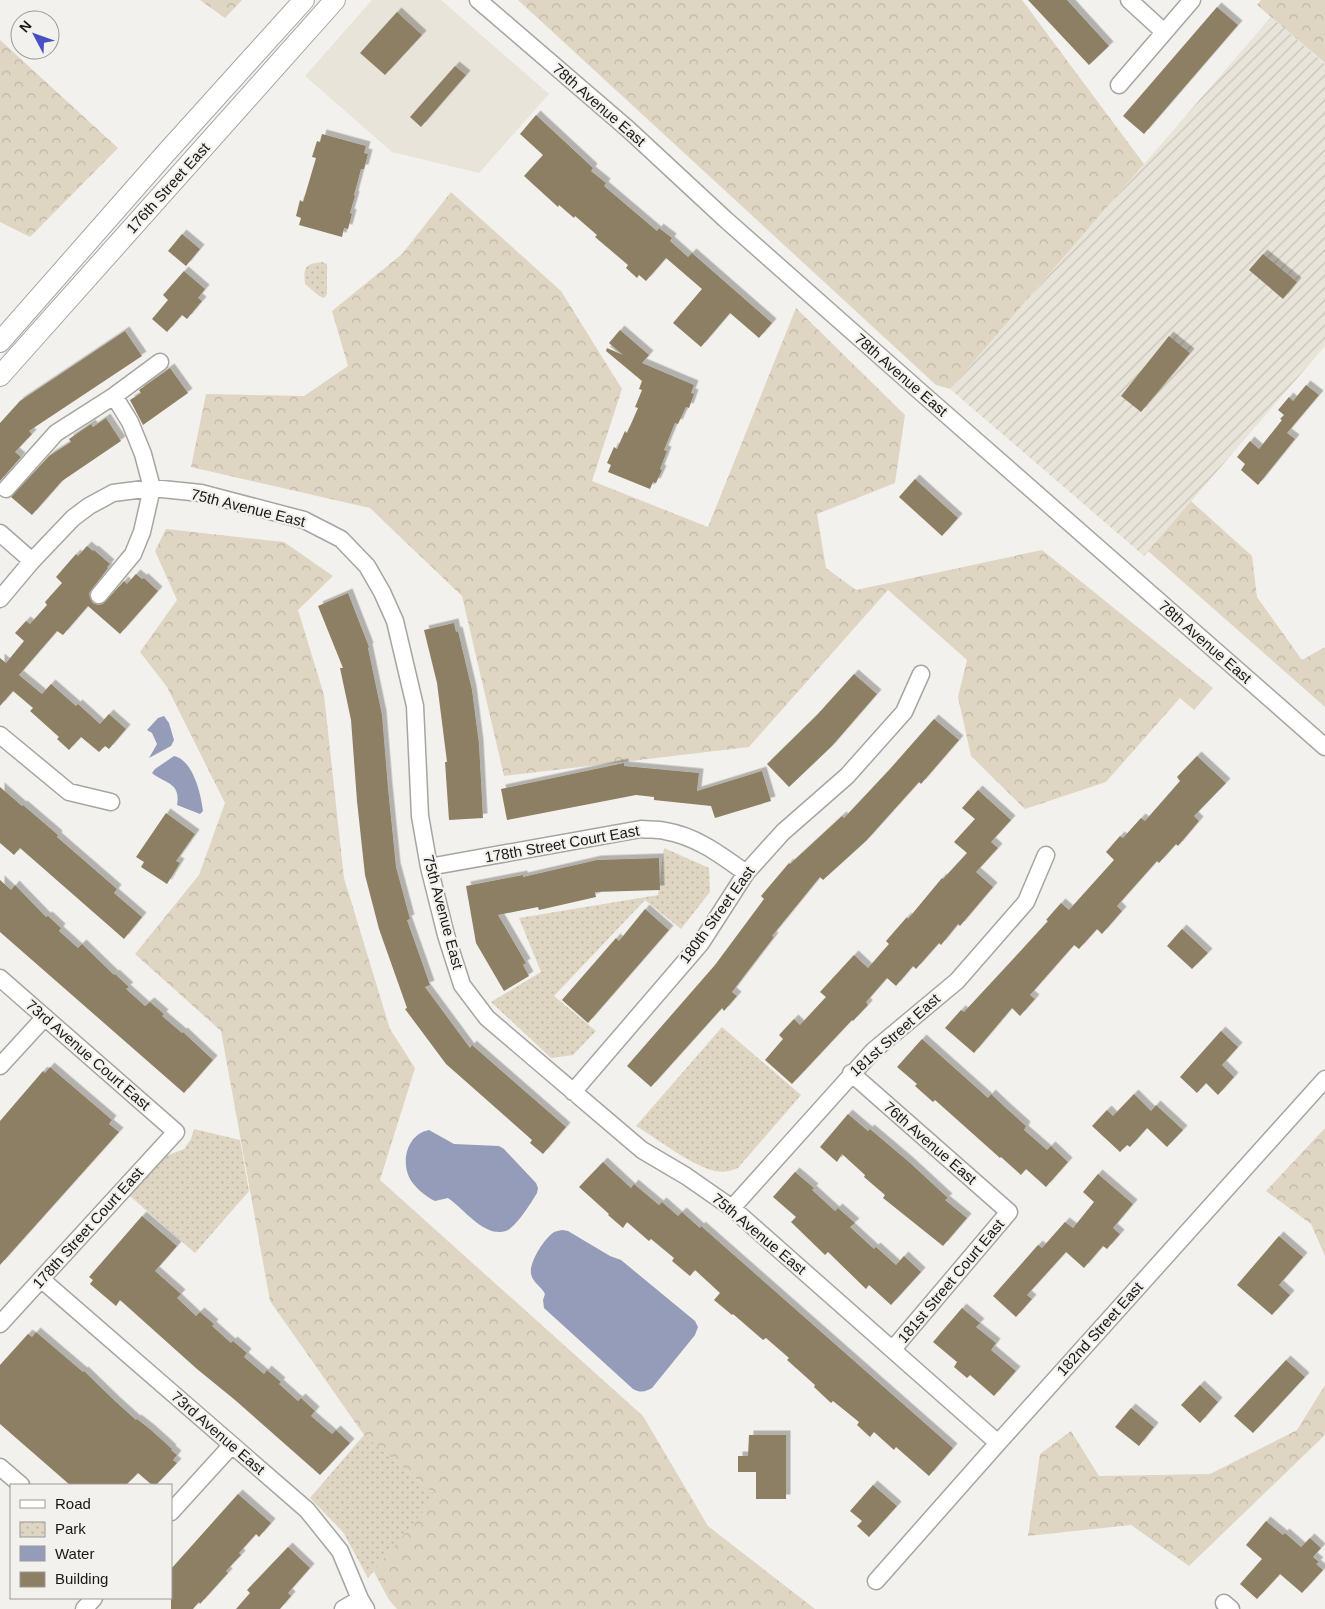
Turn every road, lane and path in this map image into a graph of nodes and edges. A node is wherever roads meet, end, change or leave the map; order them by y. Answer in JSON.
{"nodes":[{"id":1,"x":304,"y":0,"type":"edge"},
{"id":2,"x":335,"y":0,"type":"edge"},
{"id":3,"x":478,"y":0,"type":"edge"},
{"id":4,"x":1129,"y":0,"type":"edge"},
{"id":5,"x":1192,"y":0,"type":"edge"},
{"id":6,"x":1164,"y":32,"type":"junction"},
{"id":7,"x":1119,"y":85,"type":"dead end"},
{"id":8,"x":0,"y":342,"type":"edge"},
{"id":9,"x":160,"y":362,"type":"dead end"},
{"id":10,"x":0,"y":376,"type":"edge"},
{"id":11,"x":114,"y":396,"type":"junction"},
{"id":12,"x":152,"y":488,"type":"junction"},
{"id":13,"x":6,"y":489,"type":"dead end"},
{"id":14,"x":0,"y":533,"type":"edge"},
{"id":15,"x":32,"y":561,"type":"junction"},
{"id":16,"x":99,"y":595,"type":"dead end"},
{"id":17,"x":0,"y":599,"type":"edge"},
{"id":18,"x":921,"y":674,"type":"dead end"},
{"id":19,"x":0,"y":735,"type":"edge"},
{"id":20,"x":1325,"y":747,"type":"edge"},
{"id":21,"x":111,"y":802,"type":"dead end"},
{"id":22,"x":1046,"y":855,"type":"dead end"},
{"id":23,"x":429,"y":867,"type":"junction"},
{"id":24,"x":746,"y":873,"type":"junction"},
{"id":25,"x":0,"y":978,"type":"edge"},
{"id":26,"x":45,"y":1017,"type":"junction"},
{"id":27,"x":0,"y":1066,"type":"edge"},
{"id":28,"x":851,"y":1073,"type":"junction"},
{"id":29,"x":1325,"y":1079,"type":"edge"},
{"id":30,"x":573,"y":1092,"type":"junction"},
{"id":31,"x":176,"y":1132,"type":"joint"},
{"id":32,"x":732,"y":1208,"type":"junction"},
{"id":33,"x":1009,"y":1212,"type":"joint"},
{"id":34,"x":41,"y":1279,"type":"junction"},
{"id":35,"x":0,"y":1324,"type":"edge"},
{"id":36,"x":893,"y":1349,"type":"junction"},
{"id":37,"x":998,"y":1442,"type":"junction"},
{"id":38,"x":231,"y":1446,"type":"junction"},
{"id":39,"x":0,"y":1467,"type":"edge"},
{"id":40,"x":20,"y":1484,"type":"edge"},
{"id":41,"x":172,"y":1511,"type":"edge"},
{"id":42,"x":876,"y":1581,"type":"dead end"},
{"id":43,"x":93,"y":1599,"type":"edge"},
{"id":44,"x":363,"y":1604,"type":"edge"},
{"id":45,"x":84,"y":1609,"type":"edge"},
{"id":46,"x":343,"y":1609,"type":"edge"}],
"edges":[{"from":1,"to":8,"type":"main road","name":"176th Street East"},
{"from":2,"to":10,"type":"main road","name":"176th Street East"},
{"from":3,"to":20,"type":"street","name":"78th Avenue East"},
{"from":4,"to":6,"type":"street"},
{"from":5,"to":6,"type":"street"},
{"from":6,"to":7,"type":"street"},
{"from":9,"to":11,"type":"street"},
{"from":11,"to":12,"type":"street"},
{"from":11,"to":13,"type":"street"},
{"from":12,"to":15,"type":"street","name":"75th Avenue East"},
{"from":12,"to":16,"type":"street"},
{"from":12,"to":23,"type":"street","name":"75th Avenue East"},
{"from":14,"to":15,"type":"street"},
{"from":15,"to":17,"type":"street","name":"75th Avenue East"},
{"from":18,"to":24,"type":"street","name":"180th Street East"},
{"from":19,"to":21,"type":"street"},
{"from":22,"to":28,"type":"street","name":"181st Street East"},
{"from":23,"to":24,"type":"street","name":"178th Street Court East"},
{"from":23,"to":30,"type":"street","name":"75th Avenue East"},
{"from":24,"to":30,"type":"street","name":"180th Street East"},
{"from":25,"to":26,"type":"street","name":"73rd Avenue Court East"},
{"from":26,"to":27,"type":"street"},
{"from":26,"to":31,"type":"street","name":"73rd Avenue Court East"},
{"from":28,"to":32,"type":"street","name":"181st Street East"},
{"from":28,"to":33,"type":"street","name":"76th Avenue East"},
{"from":29,"to":37,"type":"street","name":"182nd Street East"},
{"from":30,"to":32,"type":"street","name":"75th Avenue East"},
{"from":31,"to":34,"type":"street","name":"178th Street Court East"},
{"from":32,"to":36,"type":"street","name":"75th Avenue East"},
{"from":33,"to":36,"type":"street","name":"181st Street Court East"},
{"from":34,"to":35,"type":"street","name":"178th Street Court East"},
{"from":34,"to":38,"type":"street","name":"73rd Avenue East"},
{"from":36,"to":37,"type":"street","name":"75th Avenue East"},
{"from":37,"to":42,"type":"street","name":"182nd Street East"},
{"from":38,"to":41,"type":"street"},
{"from":38,"to":44,"type":"street","name":"73rd Avenue East"},
{"from":39,"to":40,"type":"street"},
{"from":43,"to":45,"type":"street"},
{"from":44,"to":46,"type":"street"}]}
